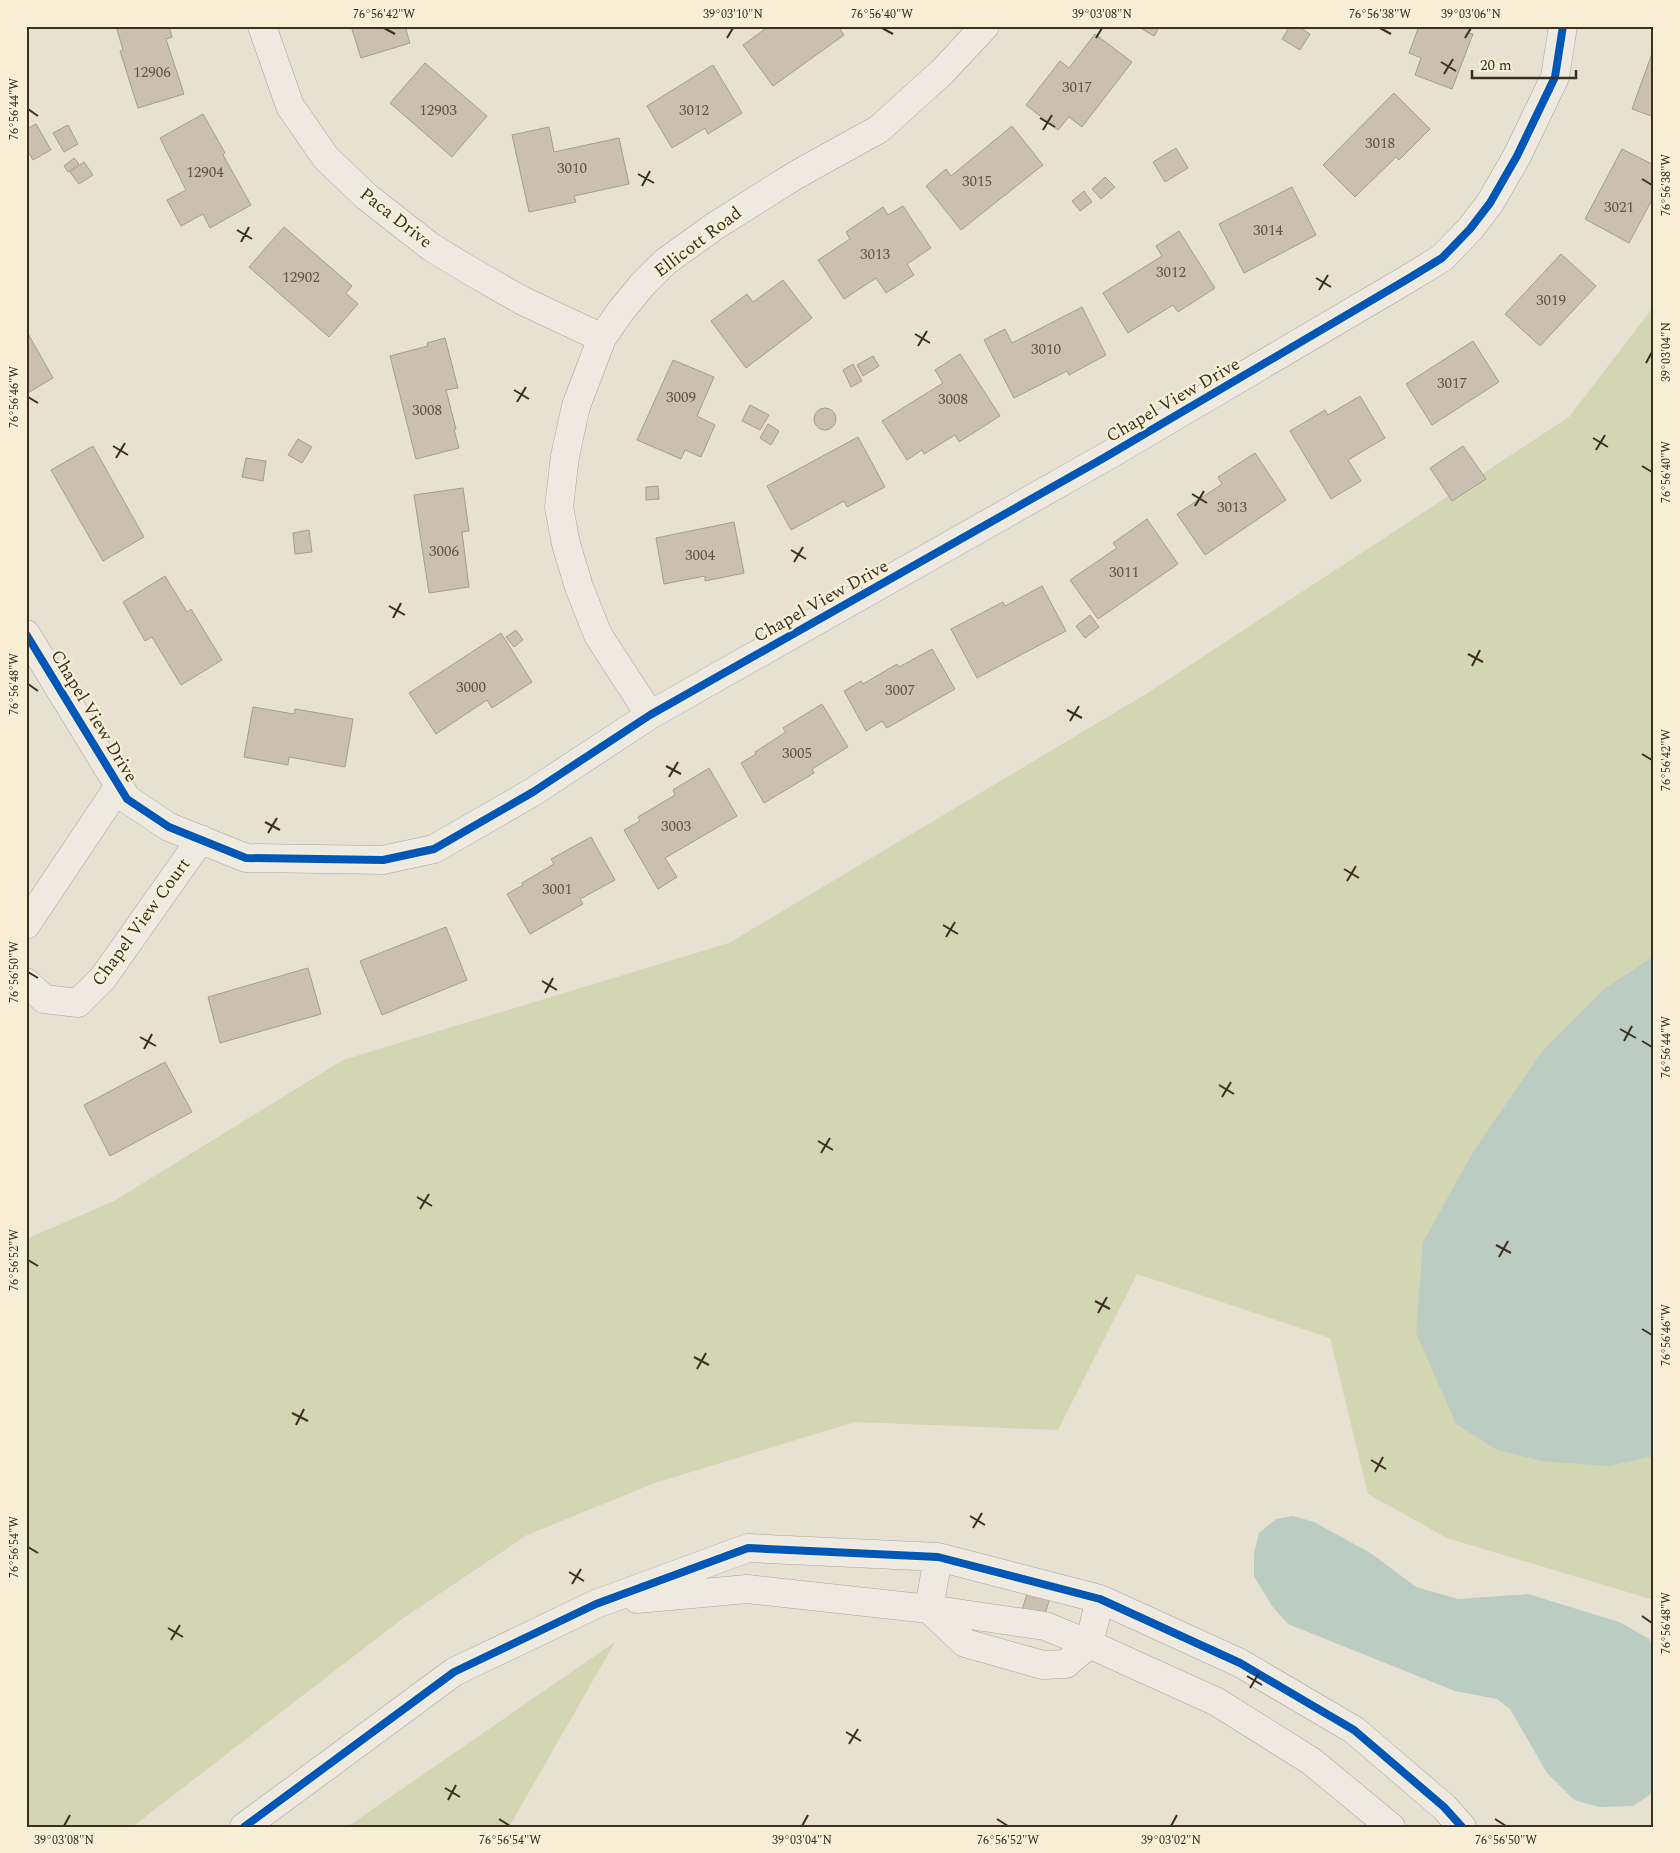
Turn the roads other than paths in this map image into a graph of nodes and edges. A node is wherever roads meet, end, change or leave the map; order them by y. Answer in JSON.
{"nodes":[{"id":1,"x":262,"y":26,"type":"edge"},
{"id":2,"x":985,"y":26,"type":"edge"},
{"id":3,"x":1563,"y":26,"type":"edge"},
{"id":4,"x":602,"y":338,"type":"junction"},
{"id":5,"x":26,"y":634,"type":"edge"},
{"id":6,"x":650,"y":715,"type":"junction"},
{"id":7,"x":119,"y":786,"type":"junction"},
{"id":8,"x":201,"y":840,"type":"junction"},
{"id":9,"x":26,"y":925,"type":"edge"},
{"id":10,"x":26,"y":982,"type":"edge"},
{"id":11,"x":938,"y":1557,"type":"junction"},
{"id":12,"x":1100,"y":1599,"type":"junction"},
{"id":13,"x":596,"y":1604,"type":"junction"},
{"id":14,"x":929,"y":1609,"type":"junction"},
{"id":15,"x":1090,"y":1644,"type":"junction"},
{"id":16,"x":244,"y":1827,"type":"edge"},
{"id":17,"x":1391,"y":1827,"type":"edge"},
{"id":18,"x":1462,"y":1827,"type":"edge"}],
"edges":[{"from":1,"to":4,"type":"street","name":"Paca Drive"},
{"from":2,"to":4,"type":"street","name":"Ellicott Road"},
{"from":3,"to":6,"type":"street","name":"Chapel View Drive"},
{"from":4,"to":6,"type":"street","name":"Ellicott Road"},
{"from":5,"to":7,"type":"street","name":"Chapel View Drive"},
{"from":6,"to":8,"type":"street","name":"Chapel View Drive"},
{"from":7,"to":8,"type":"street","name":"Chapel View Drive"},
{"from":7,"to":9,"type":"street"},
{"from":8,"to":10,"type":"street","name":"Chapel View Court"},
{"from":11,"to":12,"type":"street"},
{"from":11,"to":13,"type":"street"},
{"from":11,"to":14,"type":"street"},
{"from":12,"to":15,"type":"street"},
{"from":12,"to":18,"type":"street"},
{"from":13,"to":14,"type":"street"},
{"from":13,"to":16,"type":"street"},
{"from":14,"to":15,"type":"street"},
{"from":14,"to":15,"type":"street"},
{"from":15,"to":17,"type":"street"}]}
